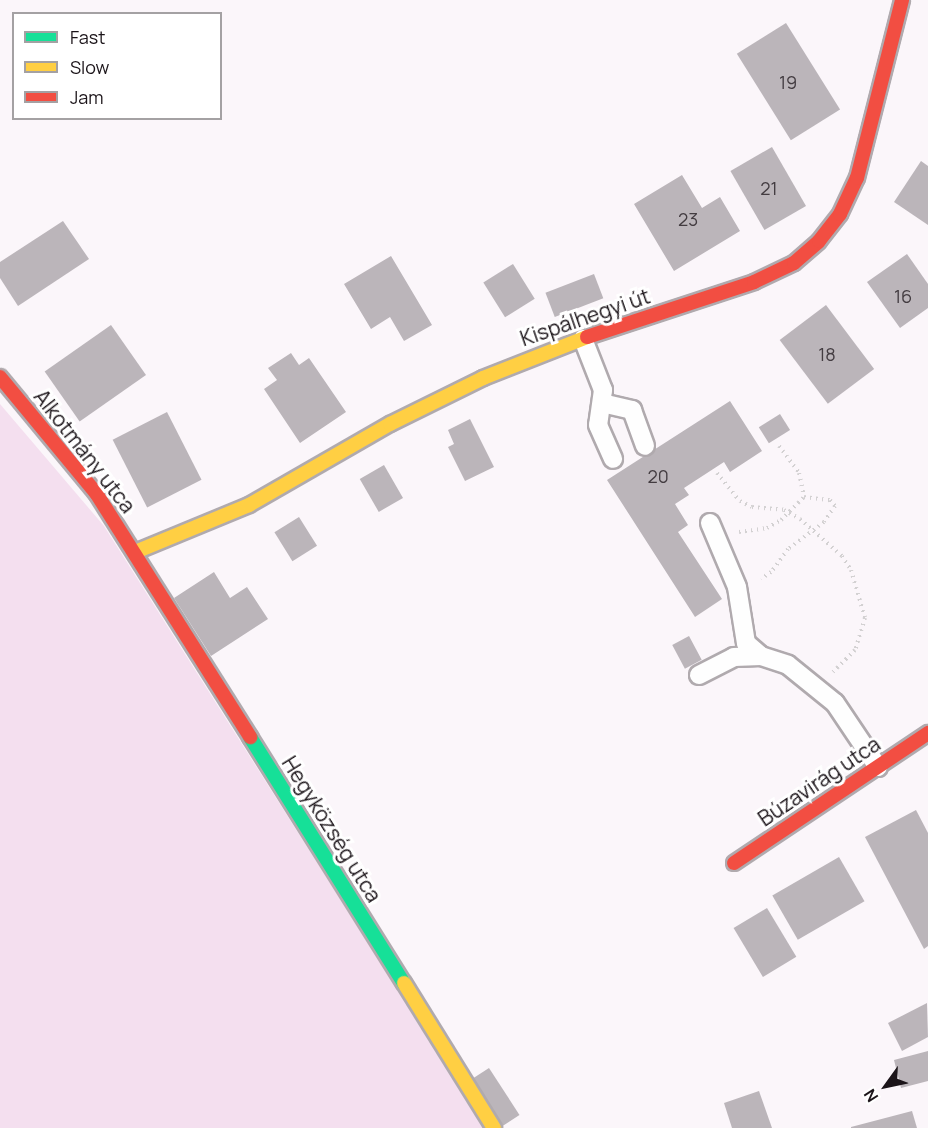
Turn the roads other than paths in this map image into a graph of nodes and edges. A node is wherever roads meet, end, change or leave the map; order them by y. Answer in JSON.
{"nodes":[{"id":1,"x":902,"y":0,"type":"edge"},
{"id":2,"x":584,"y":339,"type":"junction"},
{"id":3,"x":0,"y":378,"type":"edge"},
{"id":4,"x":602,"y":403,"type":"junction"},
{"id":5,"x":645,"y":446,"type":"dead end"},
{"id":6,"x":613,"y":459,"type":"dead end"},
{"id":7,"x":710,"y":524,"type":"dead end"},
{"id":8,"x":135,"y":552,"type":"junction"},
{"id":9,"x":761,"y":656,"type":"junction"},
{"id":10,"x":699,"y":675,"type":"dead end"},
{"id":11,"x":928,"y":733,"type":"edge"},
{"id":12,"x":878,"y":767,"type":"junction"},
{"id":13,"x":734,"y":863,"type":"dead end"},
{"id":14,"x":494,"y":1128,"type":"edge"}],
"edges":[{"from":1,"to":2,"type":"street","name":"Kispálhegyi út"},
{"from":2,"to":4,"type":"lane"},
{"from":2,"to":8,"type":"street","name":"Kispálhegyi út"},
{"from":3,"to":8,"type":"street","name":"Alkotmány utca"},
{"from":4,"to":5,"type":"lane"},
{"from":4,"to":6,"type":"lane"},
{"from":7,"to":9,"type":"lane"},
{"from":8,"to":14,"type":"street","name":"Hegyközség utca"},
{"from":9,"to":10,"type":"lane"},
{"from":9,"to":12,"type":"lane"},
{"from":11,"to":12,"type":"street","name":"Búzavirág utca"},
{"from":12,"to":13,"type":"street","name":"Búzavirág utca"}]}
